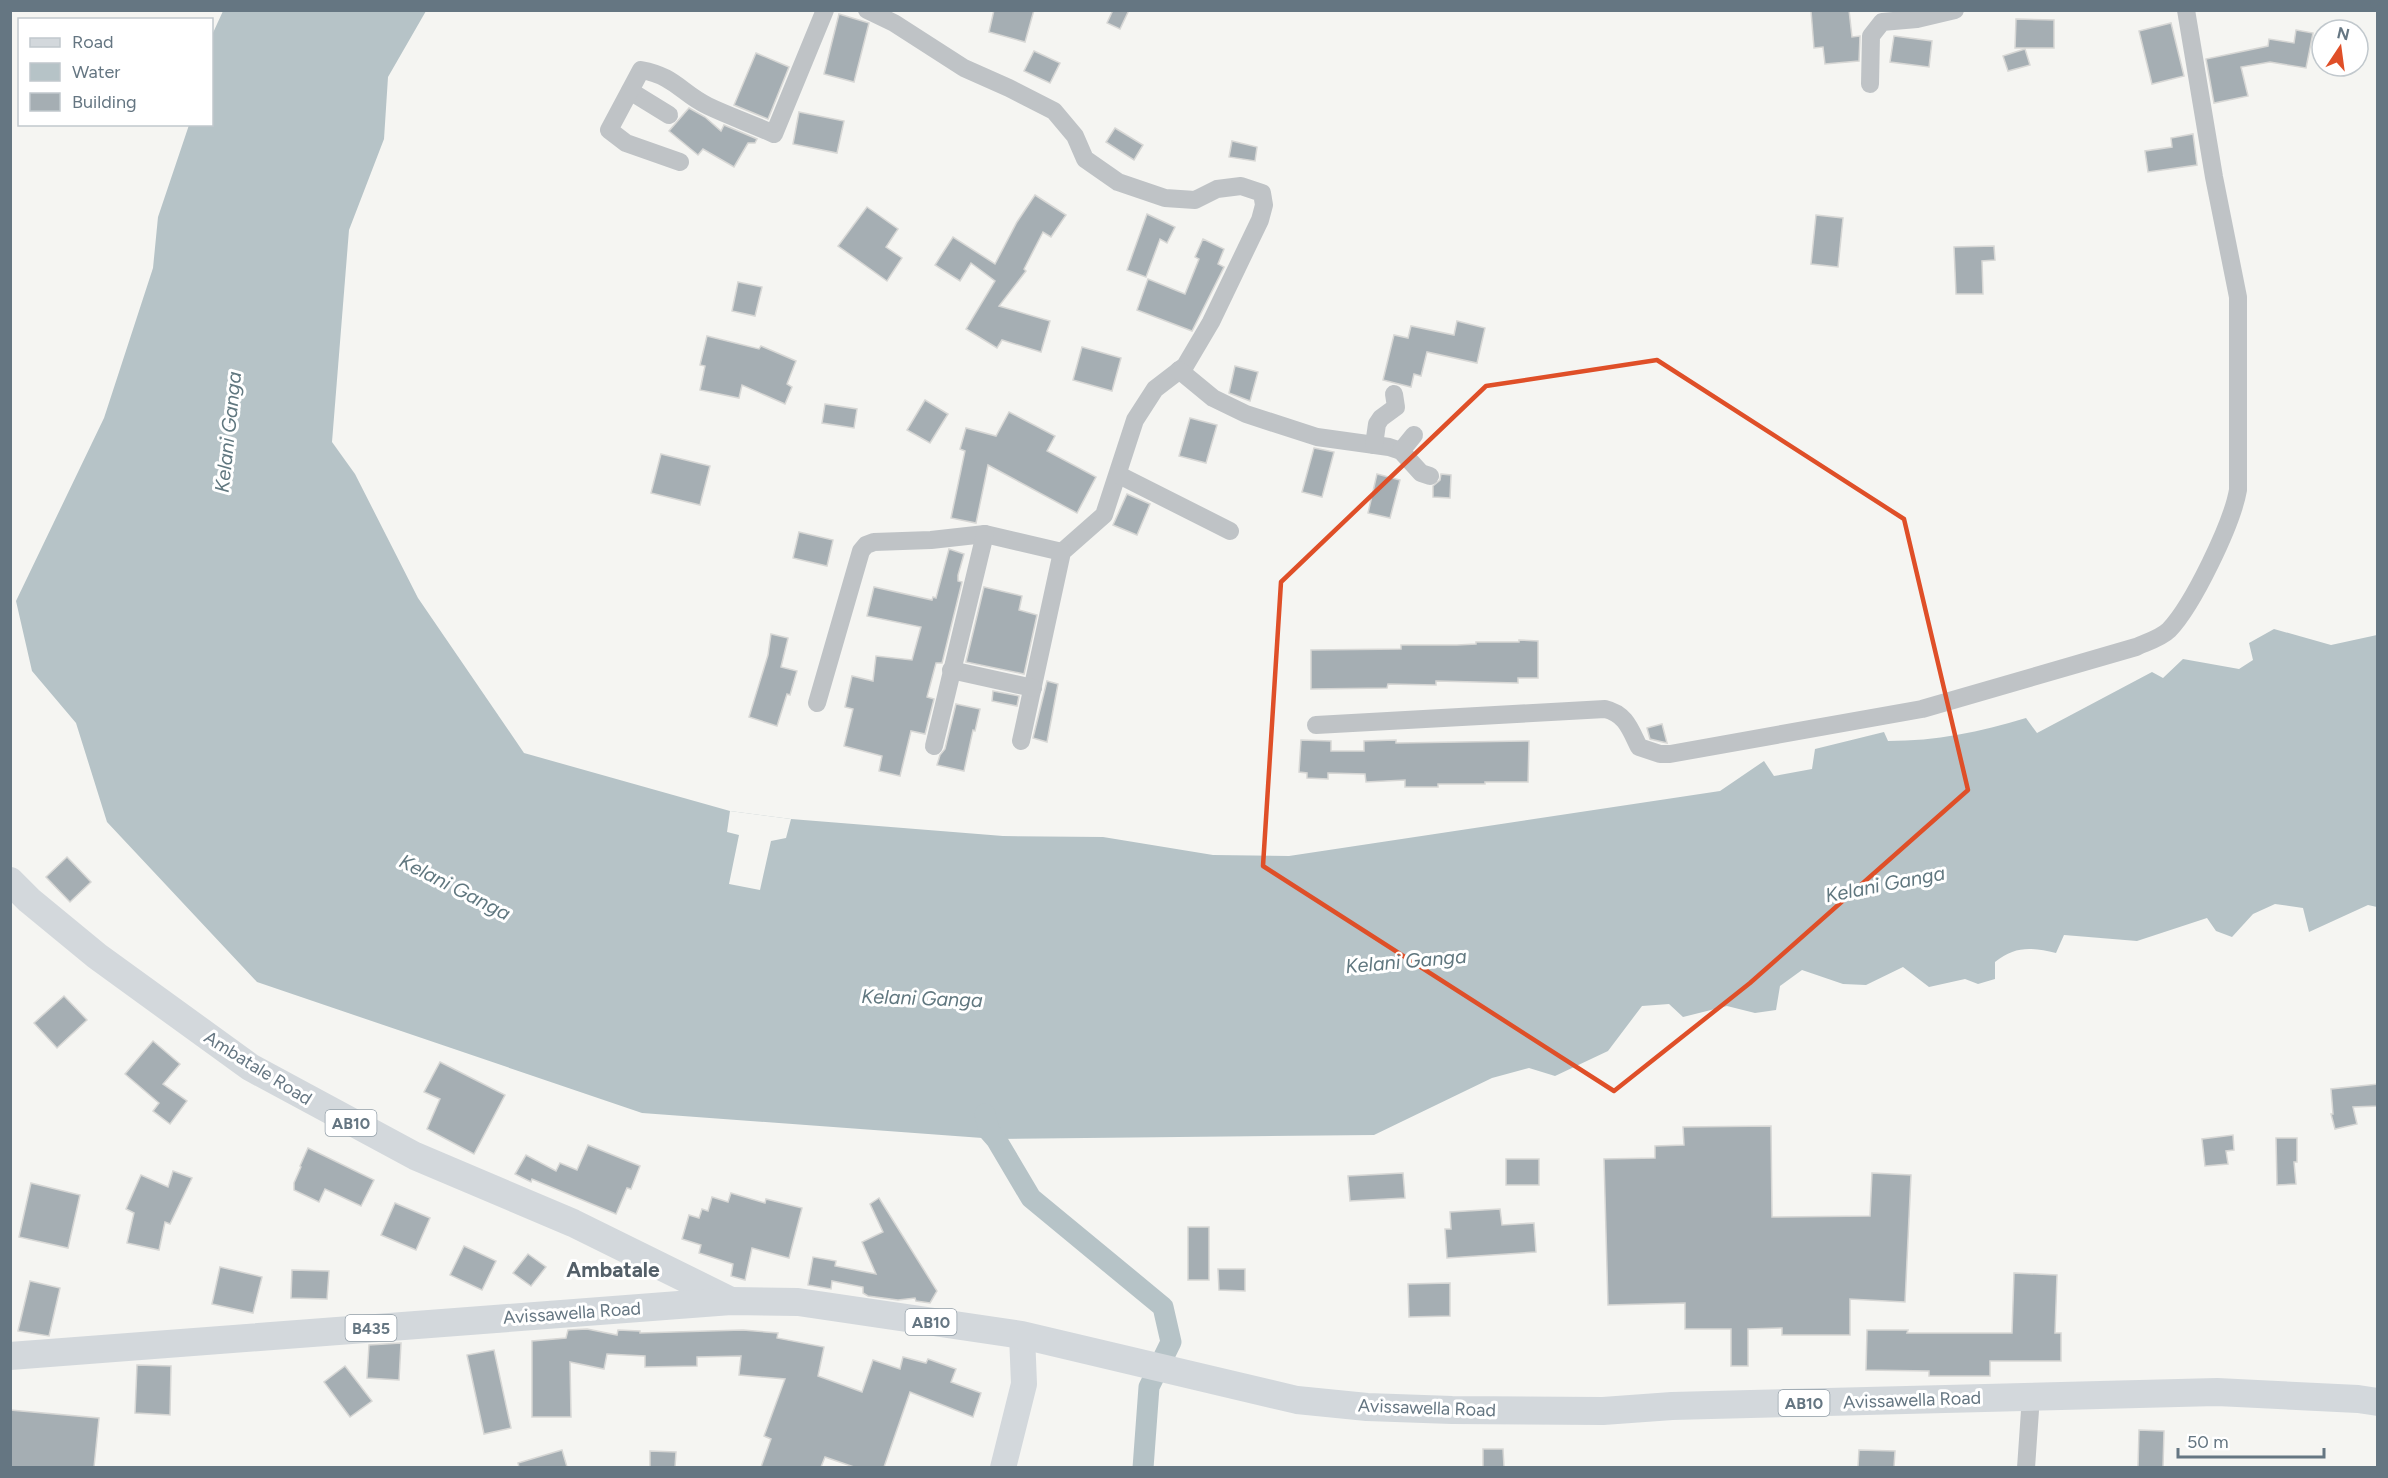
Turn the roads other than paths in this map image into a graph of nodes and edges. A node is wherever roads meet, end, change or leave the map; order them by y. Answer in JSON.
{"nodes":[{"id":1,"x":825,"y":10,"type":"edge"},
{"id":2,"x":867,"y":10,"type":"edge"},
{"id":3,"x":1955,"y":10,"type":"edge"},
{"id":4,"x":2186,"y":10,"type":"edge"},
{"id":5,"x":1870,"y":84,"type":"dead end"},
{"id":6,"x":630,"y":91,"type":"junction"},
{"id":7,"x":669,"y":115,"type":"dead end"},
{"id":8,"x":680,"y":162,"type":"dead end"},
{"id":9,"x":1179,"y":370,"type":"junction"},
{"id":10,"x":1394,"y":394,"type":"dead end"},
{"id":11,"x":1414,"y":435,"type":"dead end"},
{"id":12,"x":1374,"y":446,"type":"junction"},
{"id":13,"x":1401,"y":451,"type":"junction"},
{"id":14,"x":1119,"y":475,"type":"junction"},
{"id":15,"x":1430,"y":476,"type":"dead end"},
{"id":16,"x":1230,"y":531,"type":"dead end"},
{"id":17,"x":985,"y":534,"type":"junction"},
{"id":18,"x":1062,"y":552,"type":"junction"},
{"id":19,"x":951,"y":670,"type":"junction"},
{"id":20,"x":1033,"y":688,"type":"junction"},
{"id":21,"x":817,"y":703,"type":"dead end"},
{"id":22,"x":1316,"y":725,"type":"dead end"},
{"id":23,"x":1021,"y":741,"type":"dead end"},
{"id":24,"x":934,"y":746,"type":"dead end"},
{"id":25,"x":10,"y":881,"type":"edge"},
{"id":26,"x":730,"y":1301,"type":"junction"},
{"id":27,"x":1023,"y":1335,"type":"junction"},
{"id":28,"x":10,"y":1356,"type":"edge"},
{"id":29,"x":2031,"y":1396,"type":"junction"},
{"id":30,"x":2378,"y":1402,"type":"edge"},
{"id":31,"x":1003,"y":1467,"type":"edge"},
{"id":32,"x":2026,"y":1467,"type":"edge"}],
"edges":[{"from":1,"to":6,"type":"street"},
{"from":2,"to":9,"type":"street"},
{"from":3,"to":5,"type":"street"},
{"from":4,"to":22,"type":"street"},
{"from":6,"to":7,"type":"street"},
{"from":6,"to":8,"type":"street"},
{"from":9,"to":12,"type":"street"},
{"from":9,"to":14,"type":"street"},
{"from":10,"to":12,"type":"street"},
{"from":11,"to":13,"type":"street"},
{"from":12,"to":13,"type":"street"},
{"from":13,"to":15,"type":"street"},
{"from":14,"to":16,"type":"street"},
{"from":14,"to":18,"type":"street"},
{"from":17,"to":18,"type":"street"},
{"from":17,"to":19,"type":"street"},
{"from":17,"to":21,"type":"street"},
{"from":18,"to":20,"type":"street"},
{"from":19,"to":20,"type":"street"},
{"from":19,"to":24,"type":"street"},
{"from":20,"to":23,"type":"street"},
{"from":25,"to":26,"type":"main road","name":"Ambatale Road","number":"AB10"},
{"from":26,"to":27,"type":"main road","name":"Avissawella Road","number":"AB10"},
{"from":26,"to":28,"type":"main road","name":"Avissawella Road","number":"B435"},
{"from":27,"to":29,"type":"main road","name":"Avissawella Road","number":"AB10"},
{"from":27,"to":31,"type":"main road"},
{"from":29,"to":30,"type":"main road","name":"Avissawella Road","number":"AB10"},
{"from":29,"to":32,"type":"street"}]}
